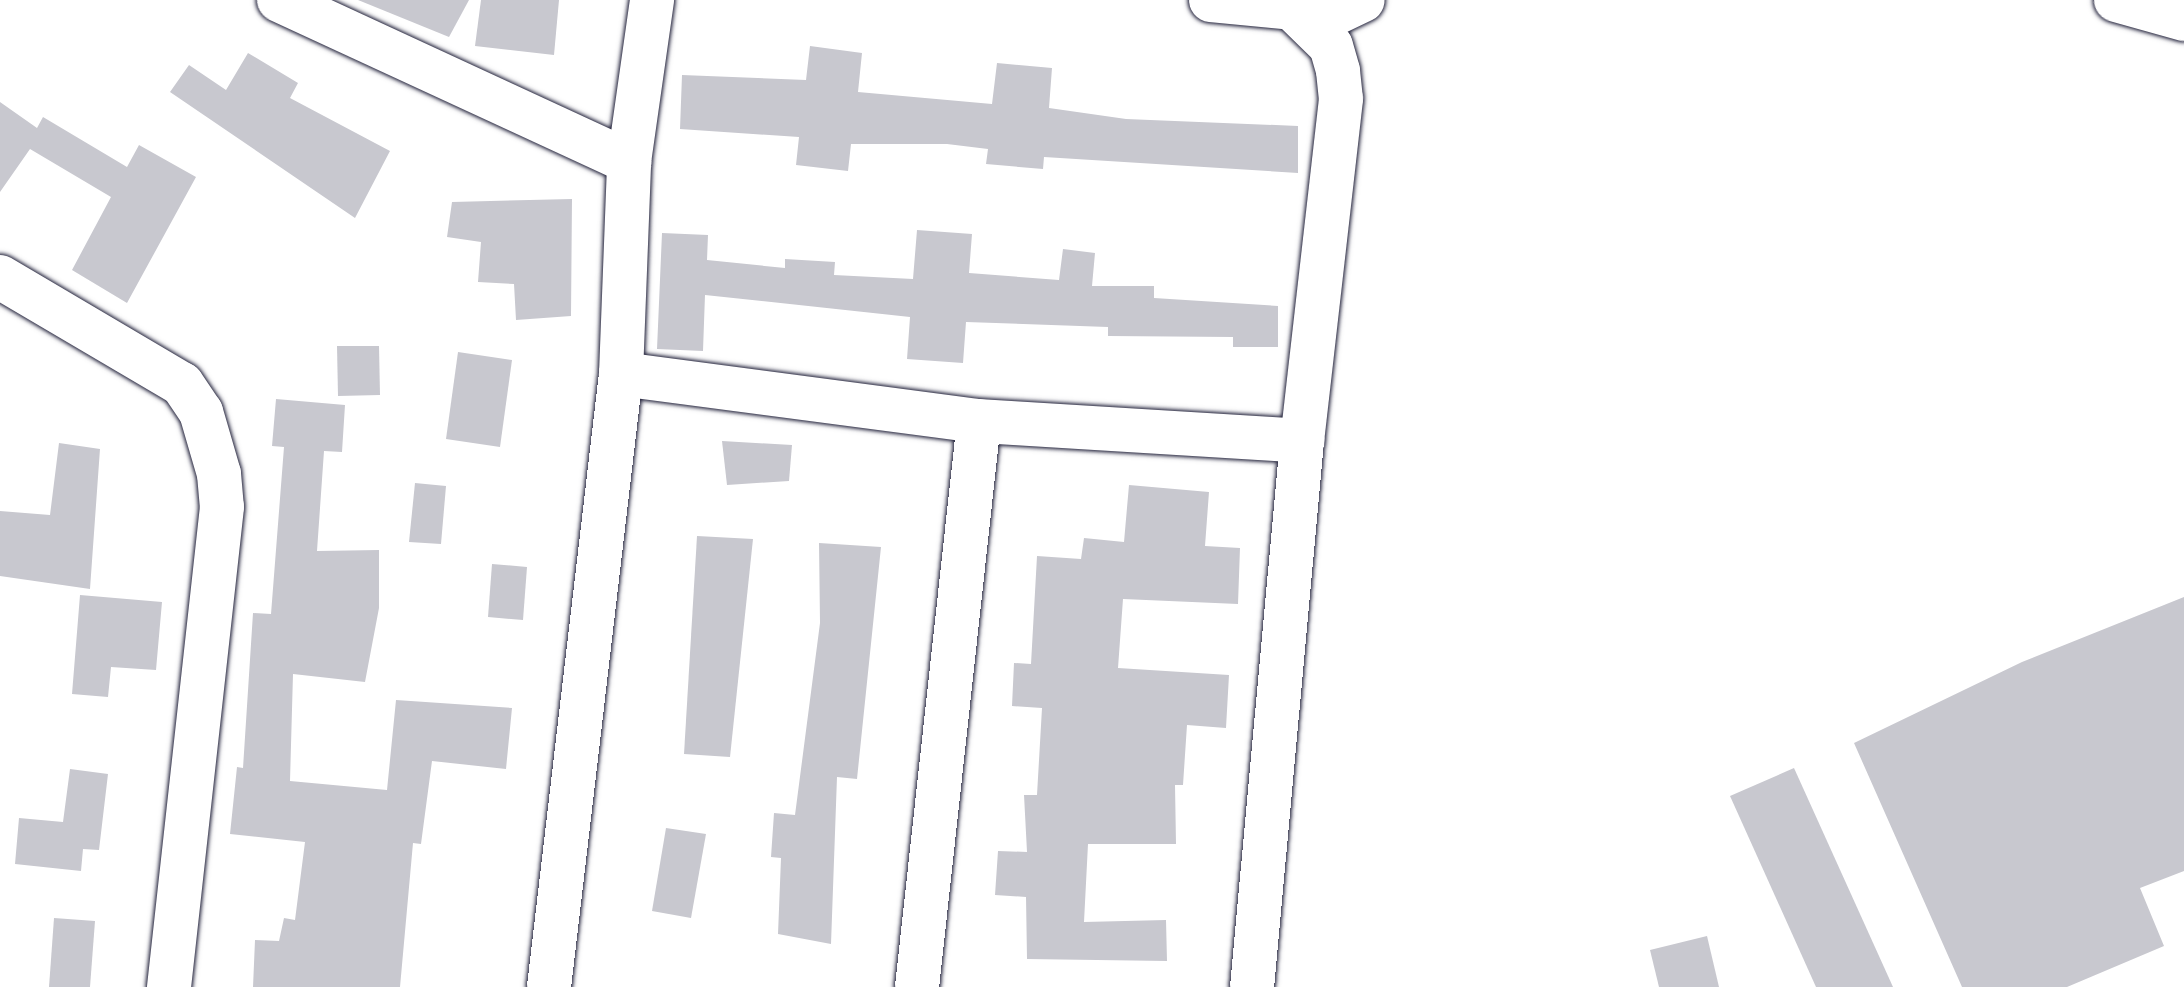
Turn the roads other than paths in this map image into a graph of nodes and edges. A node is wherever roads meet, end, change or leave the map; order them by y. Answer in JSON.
{"nodes":[{"id":1,"x":279,"y":0,"type":"edge"},
{"id":2,"x":652,"y":0,"type":"edge"},
{"id":3,"x":1211,"y":0,"type":"edge"},
{"id":4,"x":1363,"y":0,"type":"edge"},
{"id":5,"x":2116,"y":0,"type":"edge"},
{"id":6,"x":2184,"y":19,"type":"edge"},
{"id":7,"x":1313,"y":24,"type":"junction"},
{"id":8,"x":629,"y":162,"type":"junction"},
{"id":9,"x":0,"y":277,"type":"edge"},
{"id":10,"x":621,"y":374,"type":"junction"},
{"id":11,"x":979,"y":421,"type":"junction"},
{"id":12,"x":1302,"y":441,"type":"junction"},
{"id":13,"x":169,"y":987,"type":"edge"},
{"id":14,"x":549,"y":987,"type":"edge"},
{"id":15,"x":917,"y":987,"type":"edge"},
{"id":16,"x":1252,"y":987,"type":"edge"}],
"edges":[{"from":1,"to":8,"type":"street"},
{"from":2,"to":8,"type":"street"},
{"from":3,"to":7,"type":"street"},
{"from":4,"to":7,"type":"street"},
{"from":5,"to":6,"type":"street"},
{"from":7,"to":12,"type":"street"},
{"from":8,"to":10,"type":"street"},
{"from":9,"to":13,"type":"street"},
{"from":10,"to":11,"type":"street"},
{"from":10,"to":14,"type":"street"},
{"from":11,"to":12,"type":"street"},
{"from":11,"to":15,"type":"street"},
{"from":12,"to":16,"type":"street"}]}
